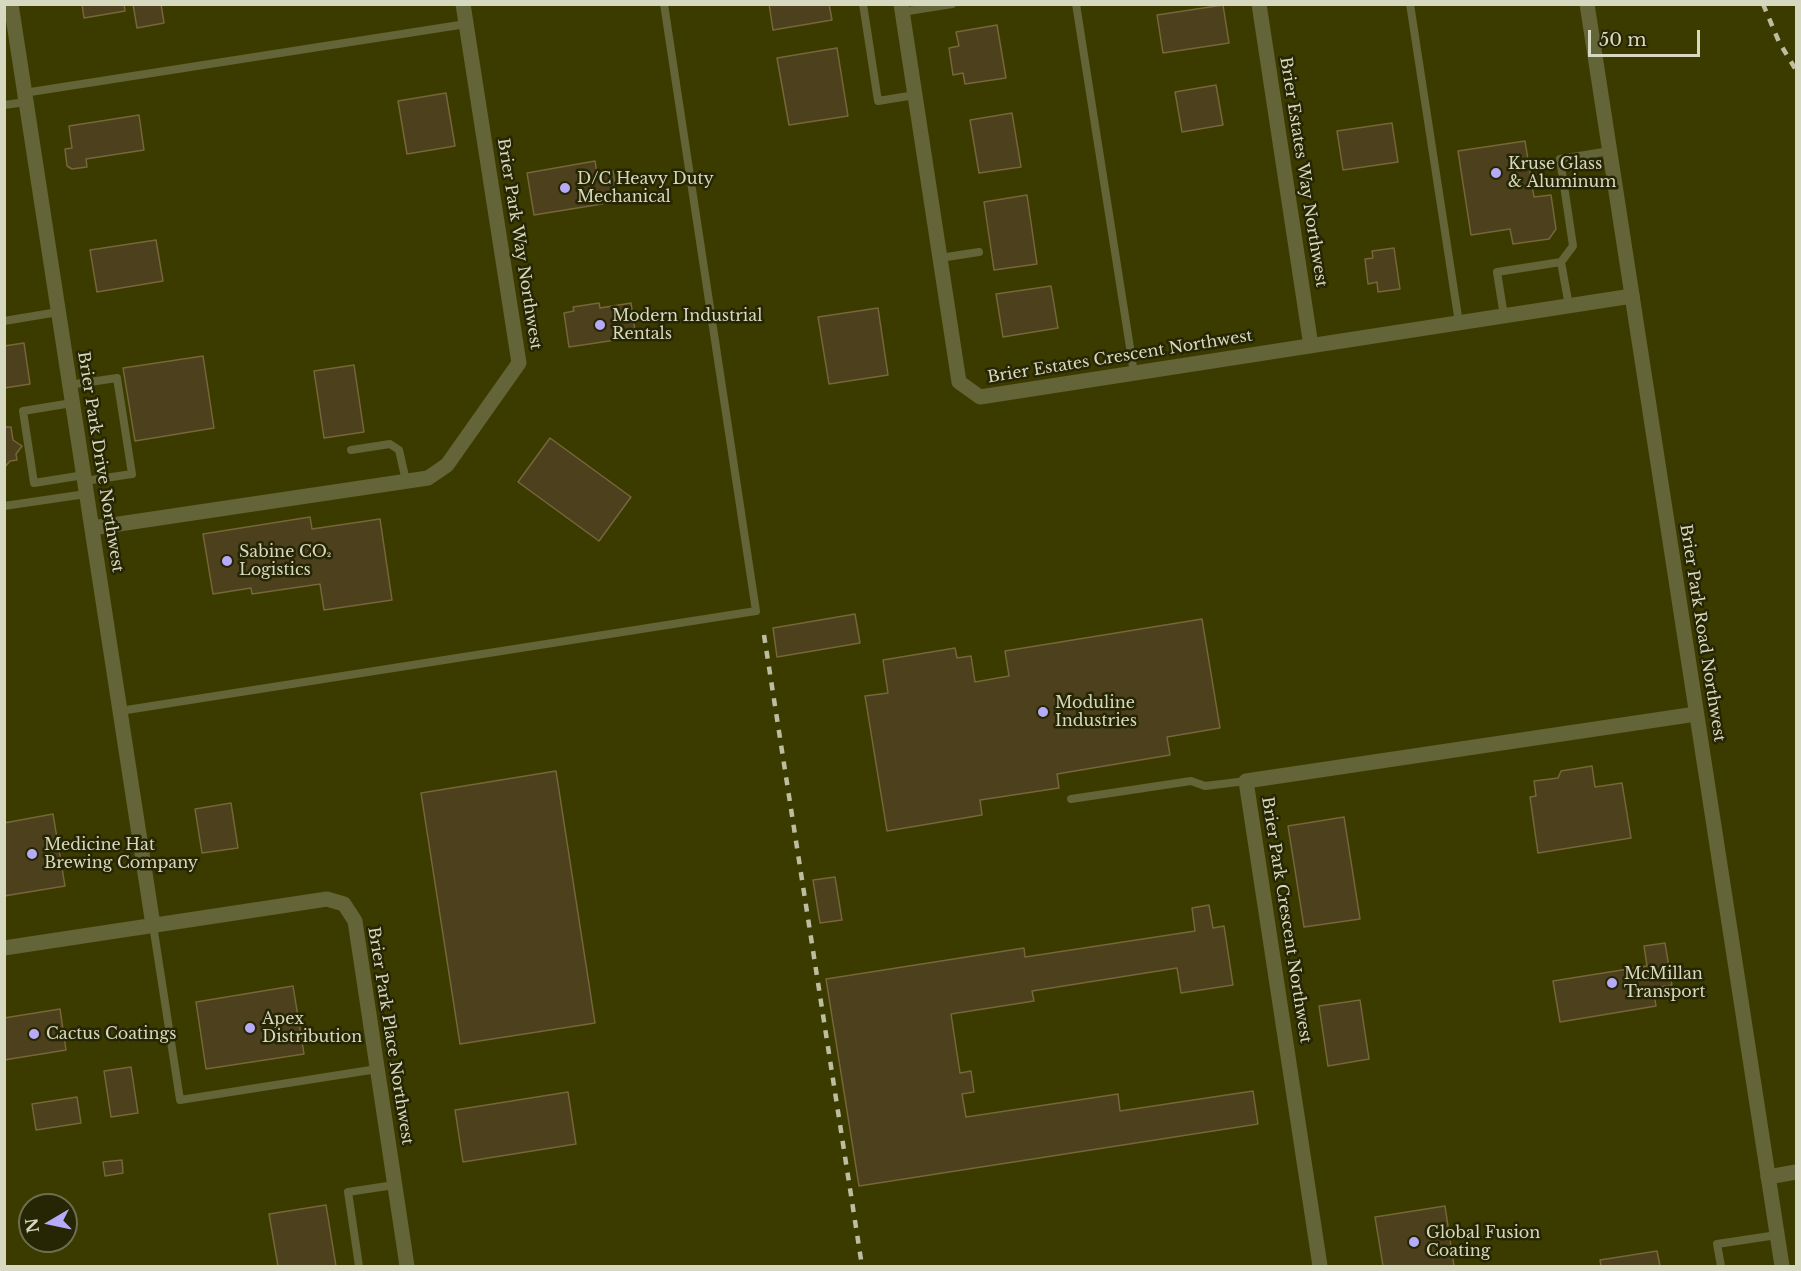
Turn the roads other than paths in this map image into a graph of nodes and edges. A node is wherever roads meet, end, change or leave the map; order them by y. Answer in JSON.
{"nodes":[{"id":1,"x":11,"y":4,"type":"edge"},
{"id":2,"x":463,"y":4,"type":"edge"},
{"id":3,"x":664,"y":4,"type":"edge"},
{"id":4,"x":863,"y":4,"type":"edge"},
{"id":5,"x":952,"y":4,"type":"edge"},
{"id":6,"x":1076,"y":4,"type":"edge"},
{"id":7,"x":1259,"y":4,"type":"edge"},
{"id":8,"x":1410,"y":4,"type":"edge"},
{"id":9,"x":1587,"y":4,"type":"edge"},
{"id":10,"x":902,"y":8,"type":"edge"},
{"id":11,"x":466,"y":24,"type":"junction"},
{"id":12,"x":915,"y":95,"type":"junction"},
{"id":13,"x":25,"y":98,"type":"junction"},
{"id":14,"x":4,"y":105,"type":"edge"},
{"id":15,"x":1610,"y":151,"type":"junction"},
{"id":16,"x":979,"y":252,"type":"dead end"},
{"id":17,"x":940,"y":258,"type":"junction"},
{"id":18,"x":1562,"y":262,"type":"junction"},
{"id":19,"x":1632,"y":296,"type":"junction"},
{"id":20,"x":1569,"y":306,"type":"junction"},
{"id":21,"x":58,"y":312,"type":"junction"},
{"id":22,"x":1504,"y":316,"type":"junction"},
{"id":23,"x":4,"y":321,"type":"edge"},
{"id":24,"x":1458,"y":323,"type":"junction"},
{"id":25,"x":1311,"y":346,"type":"junction"},
{"id":26,"x":1134,"y":373,"type":"junction"},
{"id":27,"x":69,"y":385,"type":"junction"},
{"id":28,"x":72,"y":403,"type":"junction"},
{"id":29,"x":351,"y":450,"type":"dead end"},
{"id":30,"x":406,"y":481,"type":"junction"},
{"id":31,"x":85,"y":484,"type":"junction"},
{"id":32,"x":4,"y":506,"type":"edge"},
{"id":33,"x":92,"y":528,"type":"junction"},
{"id":34,"x":120,"y":711,"type":"junction"},
{"id":35,"x":1696,"y":714,"type":"junction"},
{"id":36,"x":1246,"y":781,"type":"junction"},
{"id":37,"x":1071,"y":799,"type":"dead end"},
{"id":38,"x":153,"y":926,"type":"junction"},
{"id":39,"x":4,"y":948,"type":"edge"},
{"id":40,"x":377,"y":1069,"type":"junction"},
{"id":41,"x":1797,"y":1172,"type":"edge"},
{"id":42,"x":1768,"y":1177,"type":"junction"},
{"id":43,"x":394,"y":1185,"type":"junction"},
{"id":44,"x":1777,"y":1235,"type":"junction"},
{"id":45,"x":359,"y":1266,"type":"edge"},
{"id":46,"x":407,"y":1266,"type":"edge"},
{"id":47,"x":1320,"y":1266,"type":"edge"},
{"id":48,"x":1721,"y":1266,"type":"edge"},
{"id":49,"x":1782,"y":1266,"type":"edge"}],
"edges":[{"from":1,"to":13,"type":"street","name":"Brier Park Drive Northwest"},
{"from":2,"to":11,"type":"street","name":"Brier Park Way Northwest"},
{"from":3,"to":34,"type":"lane"},
{"from":4,"to":12,"type":"lane"},
{"from":5,"to":10,"type":"lane"},
{"from":6,"to":26,"type":"lane"},
{"from":7,"to":25,"type":"street","name":"Brier Estates Way Northwest"},
{"from":8,"to":24,"type":"lane"},
{"from":9,"to":15,"type":"street","name":"Brier Park Road Northwest"},
{"from":10,"to":12,"type":"street","name":"Brier Estates Crescent Northwest"},
{"from":11,"to":13,"type":"lane"},
{"from":11,"to":30,"type":"street","name":"Brier Park Way Northwest"},
{"from":12,"to":17,"type":"street","name":"Brier Estates Crescent Northwest"},
{"from":13,"to":14,"type":"lane"},
{"from":13,"to":21,"type":"street","name":"Brier Park Drive Northwest"},
{"from":15,"to":18,"type":"lane"},
{"from":15,"to":19,"type":"street","name":"Brier Park Road Northwest"},
{"from":16,"to":17,"type":"lane"},
{"from":17,"to":26,"type":"street","name":"Brier Estates Crescent Northwest"},
{"from":18,"to":20,"type":"lane"},
{"from":18,"to":22,"type":"lane"},
{"from":19,"to":20,"type":"street","name":"Brier Estates Crescent Northwest"},
{"from":19,"to":35,"type":"street","name":"Brier Park Road Northwest"},
{"from":20,"to":22,"type":"street","name":"Brier Estates Crescent Northwest"},
{"from":21,"to":23,"type":"lane"},
{"from":21,"to":27,"type":"street","name":"Brier Park Drive Northwest"},
{"from":22,"to":24,"type":"street","name":"Brier Estates Crescent Northwest"},
{"from":24,"to":25,"type":"street","name":"Brier Estates Crescent Northwest"},
{"from":25,"to":26,"type":"street","name":"Brier Estates Crescent Northwest"},
{"from":27,"to":28,"type":"street","name":"Brier Park Drive Northwest"},
{"from":27,"to":31,"type":"lane"},
{"from":28,"to":31,"type":"street","name":"Brier Park Drive Northwest"},
{"from":28,"to":31,"type":"lane"},
{"from":29,"to":30,"type":"lane"},
{"from":30,"to":33,"type":"street","name":"Brier Park Way Northwest"},
{"from":31,"to":32,"type":"lane"},
{"from":31,"to":33,"type":"street","name":"Brier Park Drive Northwest"},
{"from":33,"to":34,"type":"street","name":"Brier Park Drive Northwest"},
{"from":34,"to":38,"type":"street","name":"Brier Park Drive Northwest"},
{"from":35,"to":36,"type":"street","name":"Brier Park Crescent Northwest"},
{"from":35,"to":42,"type":"street","name":"Brier Park Road Northwest"},
{"from":36,"to":37,"type":"lane"},
{"from":36,"to":47,"type":"street","name":"Brier Park Crescent Northwest"},
{"from":38,"to":39,"type":"street","name":"Brier Park Place Northwest"},
{"from":38,"to":40,"type":"street","name":"Brier Park Place Northwest"},
{"from":38,"to":40,"type":"lane"},
{"from":40,"to":43,"type":"street","name":"Brier Park Place Northwest"},
{"from":41,"to":42,"type":"street"},
{"from":42,"to":44,"type":"street","name":"Brier Park Road Northwest"},
{"from":43,"to":45,"type":"lane"},
{"from":43,"to":46,"type":"street","name":"Brier Park Place Northwest"},
{"from":44,"to":48,"type":"lane"},
{"from":44,"to":49,"type":"street","name":"Brier Park Road Northwest"}]}
